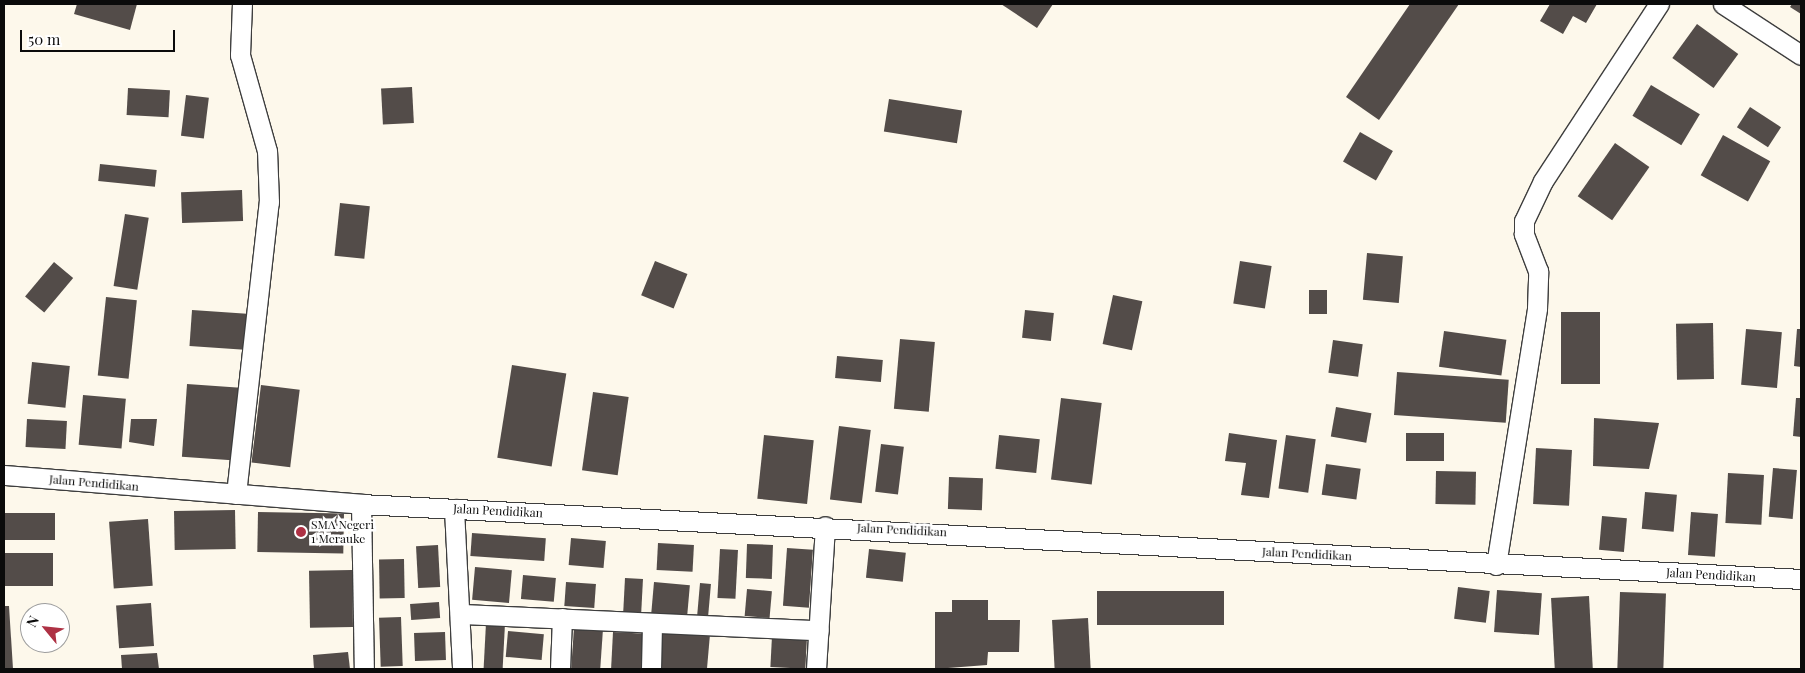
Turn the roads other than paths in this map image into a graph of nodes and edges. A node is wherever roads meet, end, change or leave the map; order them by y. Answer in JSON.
{"nodes":[{"id":1,"x":242,"y":4,"type":"edge"},
{"id":2,"x":1659,"y":4,"type":"edge"},
{"id":3,"x":1723,"y":4,"type":"edge"},
{"id":4,"x":1801,"y":55,"type":"edge"},
{"id":5,"x":4,"y":475,"type":"edge"},
{"id":6,"x":236,"y":494,"type":"junction"},
{"id":7,"x":361,"y":504,"type":"junction"},
{"id":8,"x":454,"y":509,"type":"junction"},
{"id":9,"x":825,"y":526,"type":"junction"},
{"id":10,"x":1496,"y":565,"type":"junction"},
{"id":11,"x":1801,"y":579,"type":"edge"},
{"id":12,"x":462,"y":614,"type":"junction"},
{"id":13,"x":562,"y":618,"type":"junction"},
{"id":14,"x":652,"y":624,"type":"junction"},
{"id":15,"x":819,"y":630,"type":"junction"},
{"id":16,"x":364,"y":669,"type":"edge"},
{"id":17,"x":462,"y":669,"type":"edge"},
{"id":18,"x":560,"y":669,"type":"edge"},
{"id":19,"x":651,"y":669,"type":"edge"},
{"id":20,"x":816,"y":669,"type":"edge"}],
"edges":[{"from":1,"to":6,"type":"street"},
{"from":2,"to":10,"type":"street"},
{"from":3,"to":4,"type":"street"},
{"from":5,"to":6,"type":"street","name":"Jalan Pendidikan"},
{"from":6,"to":7,"type":"street","name":"Jalan Pendidikan"},
{"from":7,"to":8,"type":"street","name":"Jalan Pendidikan"},
{"from":7,"to":16,"type":"street"},
{"from":8,"to":9,"type":"street","name":"Jalan Pendidikan"},
{"from":8,"to":12,"type":"street"},
{"from":9,"to":10,"type":"street","name":"Jalan Pendidikan"},
{"from":9,"to":15,"type":"street"},
{"from":10,"to":11,"type":"street","name":"Jalan Pendidikan"},
{"from":12,"to":13,"type":"street"},
{"from":12,"to":17,"type":"street"},
{"from":13,"to":14,"type":"street"},
{"from":13,"to":18,"type":"street"},
{"from":14,"to":15,"type":"street"},
{"from":14,"to":19,"type":"street"},
{"from":15,"to":20,"type":"street"}]}
